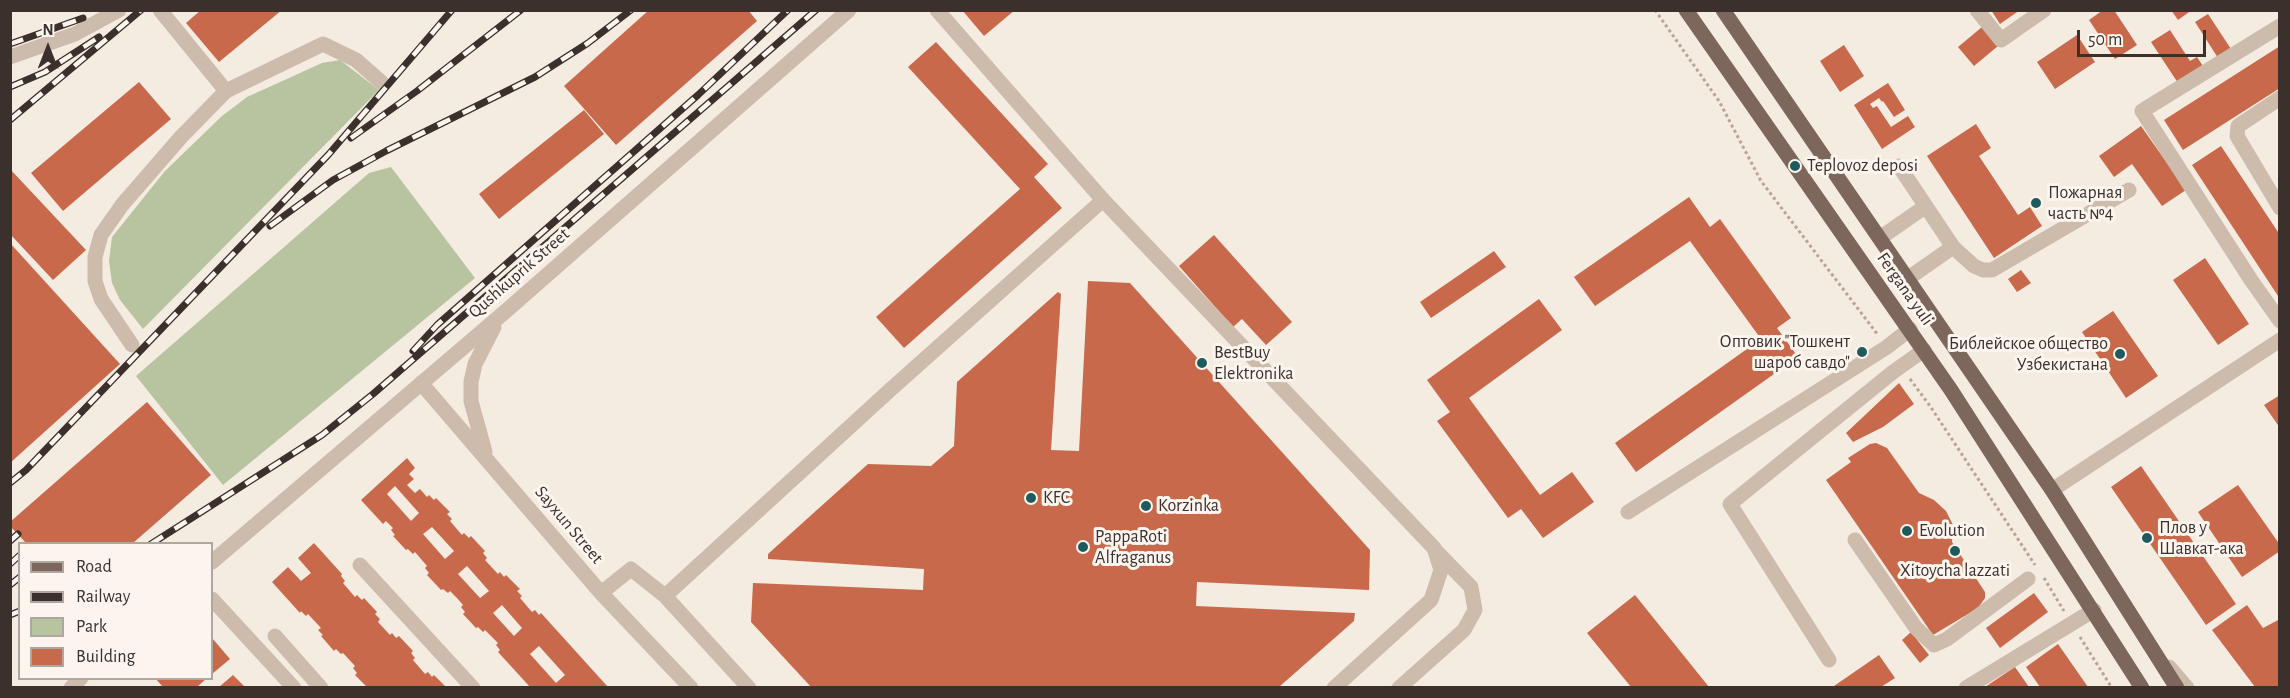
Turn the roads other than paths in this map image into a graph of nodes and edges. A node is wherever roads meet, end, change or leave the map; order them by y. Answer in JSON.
{"nodes":[{"id":1,"x":119,"y":10,"type":"edge"},
{"id":2,"x":160,"y":10,"type":"edge"},
{"id":3,"x":849,"y":10,"type":"edge"},
{"id":4,"x":937,"y":10,"type":"edge"},
{"id":5,"x":1686,"y":10,"type":"edge"},
{"id":6,"x":1723,"y":10,"type":"edge"},
{"id":7,"x":1977,"y":10,"type":"edge"},
{"id":8,"x":2044,"y":10,"type":"edge"},
{"id":9,"x":2280,"y":26,"type":"edge"},
{"id":10,"x":10,"y":57,"type":"edge"},
{"id":11,"x":381,"y":82,"type":"dead end"},
{"id":12,"x":226,"y":91,"type":"junction"},
{"id":13,"x":2280,"y":98,"type":"edge"},
{"id":14,"x":1899,"y":166,"type":"dead end"},
{"id":15,"x":2129,"y":190,"type":"dead end"},
{"id":16,"x":1103,"y":200,"type":"junction"},
{"id":17,"x":1926,"y":206,"type":"junction"},
{"id":18,"x":2280,"y":208,"type":"edge"},
{"id":19,"x":1880,"y":238,"type":"junction"},
{"id":20,"x":1953,"y":247,"type":"junction"},
{"id":21,"x":1907,"y":279,"type":"junction"},
{"id":22,"x":506,"y":311,"type":"junction"},
{"id":23,"x":2280,"y":321,"type":"edge"},
{"id":24,"x":1910,"y":329,"type":"junction"},
{"id":25,"x":2280,"y":340,"type":"edge"},
{"id":26,"x":132,"y":345,"type":"dead end"},
{"id":27,"x":1924,"y":350,"type":"junction"},
{"id":28,"x":422,"y":383,"type":"junction"},
{"id":29,"x":486,"y":458,"type":"junction"},
{"id":30,"x":2052,"y":490,"type":"junction"},
{"id":31,"x":1628,"y":512,"type":"dead end"},
{"id":32,"x":1855,"y":540,"type":"dead end"},
{"id":33,"x":1434,"y":548,"type":"junction"},
{"id":34,"x":213,"y":561,"type":"edge"},
{"id":35,"x":360,"y":565,"type":"dead end"},
{"id":36,"x":2028,"y":579,"type":"dead end"},
{"id":37,"x":601,"y":593,"type":"junction"},
{"id":38,"x":665,"y":596,"type":"junction"},
{"id":39,"x":213,"y":600,"type":"edge"},
{"id":40,"x":2094,"y":610,"type":"junction"},
{"id":41,"x":275,"y":636,"type":"dead end"},
{"id":42,"x":2151,"y":646,"type":"junction"},
{"id":43,"x":1829,"y":660,"type":"dead end"},
{"id":44,"x":294,"y":687,"type":"edge"},
{"id":45,"x":321,"y":687,"type":"edge"},
{"id":46,"x":472,"y":687,"type":"edge"},
{"id":47,"x":691,"y":687,"type":"edge"},
{"id":48,"x":749,"y":687,"type":"edge"},
{"id":49,"x":1334,"y":687,"type":"edge"},
{"id":50,"x":1399,"y":687,"type":"edge"},
{"id":51,"x":1966,"y":687,"type":"edge"},
{"id":52,"x":2142,"y":687,"type":"edge"},
{"id":53,"x":2177,"y":687,"type":"edge"},
{"id":54,"x":2187,"y":687,"type":"edge"}],
"edges":[{"from":1,"to":10,"type":"street"},
{"from":2,"to":12,"type":"street"},
{"from":3,"to":22,"type":"street","name":"Qushkuprik Street"},
{"from":4,"to":16,"type":"street"},
{"from":5,"to":24,"type":"main road","name":"Fergana yuli"},
{"from":6,"to":19,"type":"main road","name":"Fergana yuli"},
{"from":7,"to":8,"type":"street"},
{"from":9,"to":23,"type":"street"},
{"from":11,"to":12,"type":"street"},
{"from":12,"to":26,"type":"street"},
{"from":13,"to":18,"type":"street"},
{"from":14,"to":17,"type":"street"},
{"from":15,"to":20,"type":"street"},
{"from":16,"to":33,"type":"street"},
{"from":16,"to":38,"type":"street"},
{"from":17,"to":19,"type":"street"},
{"from":17,"to":20,"type":"street"},
{"from":19,"to":21,"type":"main road","name":"Fergana yuli"},
{"from":20,"to":21,"type":"street"},
{"from":21,"to":30,"type":"main road","name":"Fergana yuli"},
{"from":22,"to":28,"type":"street","name":"Qushkuprik Street"},
{"from":22,"to":29,"type":"street"},
{"from":24,"to":27,"type":"main road","name":"Fergana yuli"},
{"from":24,"to":31,"type":"street"},
{"from":25,"to":30,"type":"street"},
{"from":27,"to":40,"type":"main road","name":"Fergana yuli"},
{"from":27,"to":43,"type":"street"},
{"from":28,"to":29,"type":"street","name":"Sayxun Street"},
{"from":28,"to":34,"type":"street","name":"Qushkuprik Street"},
{"from":29,"to":37,"type":"street","name":"Sayxun Street"},
{"from":30,"to":42,"type":"main road","name":"Fergana yuli"},
{"from":32,"to":36,"type":"street"},
{"from":33,"to":49,"type":"street"},
{"from":33,"to":50,"type":"street"},
{"from":35,"to":46,"type":"street"},
{"from":37,"to":38,"type":"street"},
{"from":37,"to":47,"type":"street","name":"Sayxun Street"},
{"from":38,"to":48,"type":"street"},
{"from":39,"to":44,"type":"street"},
{"from":40,"to":51,"type":"street"},
{"from":40,"to":52,"type":"main road","name":"Fergana yuli"},
{"from":41,"to":45,"type":"street"},
{"from":42,"to":53,"type":"main road","name":"Fergana yuli"},
{"from":42,"to":54,"type":"street","name":"Fergana yuli"}]}
